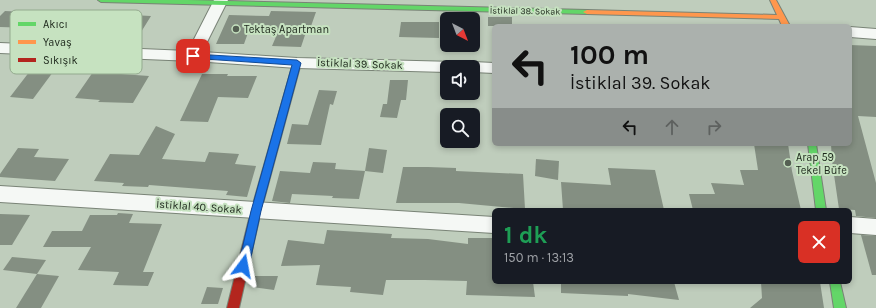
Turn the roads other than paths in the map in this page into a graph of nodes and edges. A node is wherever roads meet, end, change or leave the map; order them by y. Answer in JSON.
{"nodes":[{"id":1,"x":101,"y":0,"type":"edge"},
{"id":2,"x":774,"y":0,"type":"edge"},
{"id":3,"x":220,"y":2,"type":"edge"},
{"id":4,"x":782,"y":17,"type":"junction"},
{"id":5,"x":785,"y":24,"type":"edge"},
{"id":6,"x":852,"y":32,"type":"edge"},
{"id":7,"x":876,"y":34,"type":"edge"},
{"id":8,"x":0,"y":48,"type":"edge"},
{"id":9,"x":10,"y":48,"type":"edge"},
{"id":10,"x":142,"y":54,"type":"edge"},
{"id":11,"x":193,"y":56,"type":"junction"},
{"id":12,"x":297,"y":63,"type":"junction"},
{"id":13,"x":440,"y":67,"type":"edge"},
{"id":14,"x":480,"y":68,"type":"edge"},
{"id":15,"x":492,"y":68,"type":"edge"},
{"id":16,"x":812,"y":146,"type":"edge"},
{"id":17,"x":0,"y":194,"type":"edge"},
{"id":18,"x":821,"y":208,"type":"edge"},
{"id":19,"x":256,"y":211,"type":"junction"},
{"id":20,"x":492,"y":225,"type":"edge"},
{"id":21,"x":852,"y":226,"type":"edge"},
{"id":22,"x":876,"y":227,"type":"edge"},
{"id":23,"x":835,"y":284,"type":"edge"},
{"id":24,"x":234,"y":308,"type":"edge"},
{"id":25,"x":840,"y":308,"type":"edge"}],
"edges":[{"from":1,"to":3,"type":"street","name":"İstiklal 38. Sokak"},
{"from":2,"to":4,"type":"street"},
{"from":3,"to":4,"type":"street","name":"İstiklal 38. Sokak"},
{"from":3,"to":11,"type":"street"},
{"from":4,"to":5,"type":"street"},
{"from":6,"to":7,"type":"street"},
{"from":8,"to":9,"type":"street","name":"İstiklal 39. Sokak"},
{"from":10,"to":11,"type":"street","name":"İstiklal 39. Sokak"},
{"from":11,"to":12,"type":"street","name":"İstiklal 39. Sokak"},
{"from":12,"to":13,"type":"street","name":"İstiklal 39. Sokak"},
{"from":12,"to":19,"type":"street"},
{"from":14,"to":15,"type":"street"},
{"from":16,"to":18,"type":"street"},
{"from":17,"to":19,"type":"street","name":"İstiklal 40. Sokak"},
{"from":19,"to":20,"type":"street","name":"İstiklal 40. Sokak"},
{"from":19,"to":24,"type":"street"},
{"from":21,"to":22,"type":"street"},
{"from":23,"to":25,"type":"street"}]}
